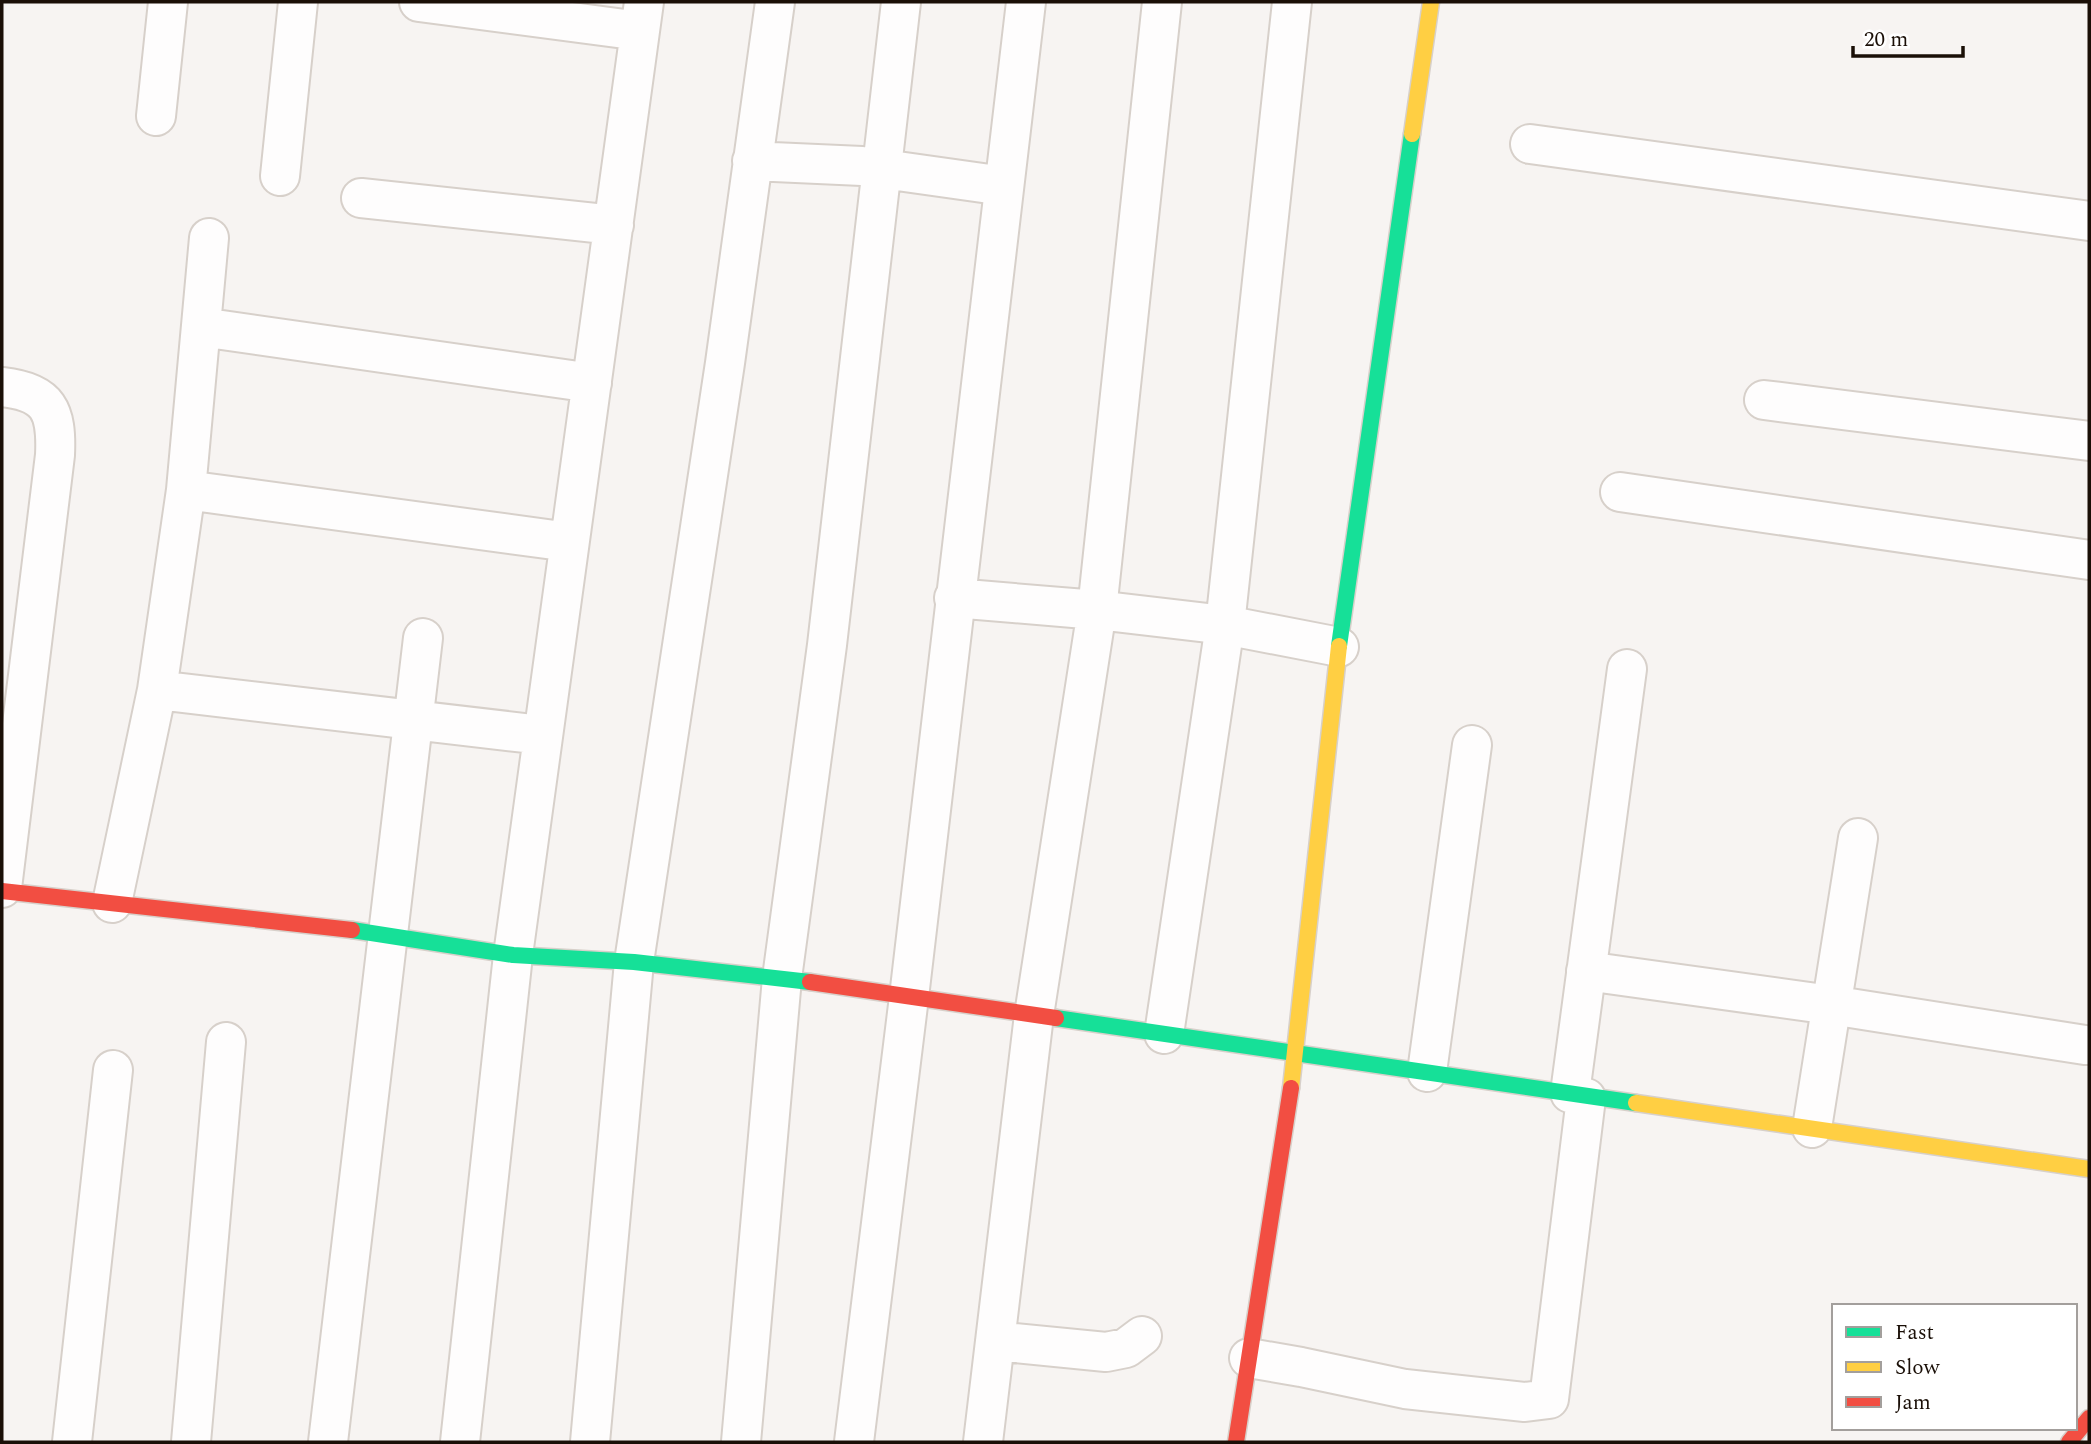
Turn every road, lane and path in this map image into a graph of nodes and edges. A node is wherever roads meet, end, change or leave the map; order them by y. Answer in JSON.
{"nodes":[{"id":1,"x":168,"y":2,"type":"edge"},
{"id":2,"x":298,"y":2,"type":"edge"},
{"id":3,"x":419,"y":2,"type":"edge"},
{"id":4,"x":775,"y":2,"type":"edge"},
{"id":5,"x":901,"y":2,"type":"edge"},
{"id":6,"x":1026,"y":2,"type":"edge"},
{"id":7,"x":1162,"y":2,"type":"edge"},
{"id":8,"x":1292,"y":2,"type":"edge"},
{"id":9,"x":1431,"y":2,"type":"edge"},
{"id":10,"x":642,"y":16,"type":"edge"},
{"id":11,"x":156,"y":116,"type":"dead end"},
{"id":12,"x":1530,"y":144,"type":"dead end"},
{"id":13,"x":752,"y":162,"type":"junction"},
{"id":14,"x":882,"y":168,"type":"junction"},
{"id":15,"x":280,"y":176,"type":"dead end"},
{"id":16,"x":1003,"y":186,"type":"junction"},
{"id":17,"x":361,"y":198,"type":"dead end"},
{"id":18,"x":2089,"y":221,"type":"edge"},
{"id":19,"x":614,"y":225,"type":"junction"},
{"id":20,"x":209,"y":238,"type":"dead end"},
{"id":21,"x":201,"y":327,"type":"junction"},
{"id":22,"x":592,"y":383,"type":"junction"},
{"id":23,"x":2,"y":387,"type":"edge"},
{"id":24,"x":1764,"y":400,"type":"dead end"},
{"id":25,"x":2089,"y":442,"type":"edge"},
{"id":26,"x":186,"y":490,"type":"junction"},
{"id":27,"x":1620,"y":492,"type":"dead end"},
{"id":28,"x":569,"y":542,"type":"junction"},
{"id":29,"x":2089,"y":560,"type":"edge"},
{"id":30,"x":954,"y":598,"type":"junction"},
{"id":31,"x":1097,"y":610,"type":"junction"},
{"id":32,"x":1225,"y":625,"type":"junction"},
{"id":33,"x":423,"y":638,"type":"dead end"},
{"id":34,"x":1339,"y":647,"type":"junction"},
{"id":35,"x":1627,"y":669,"type":"dead end"},
{"id":36,"x":157,"y":690,"type":"junction"},
{"id":37,"x":414,"y":720,"type":"junction"},
{"id":38,"x":542,"y":735,"type":"junction"},
{"id":39,"x":1472,"y":746,"type":"dead end"},
{"id":40,"x":1858,"y":838,"type":"dead end"},
{"id":41,"x":2,"y":890,"type":"edge"},
{"id":42,"x":112,"y":903,"type":"junction"},
{"id":43,"x":388,"y":934,"type":"junction"},
{"id":44,"x":513,"y":955,"type":"junction"},
{"id":45,"x":634,"y":962,"type":"junction"},
{"id":46,"x":1586,"y":971,"type":"junction"},
{"id":47,"x":782,"y":978,"type":"junction"},
{"id":48,"x":909,"y":997,"type":"junction"},
{"id":49,"x":1832,"y":1005,"type":"junction"},
{"id":50,"x":1034,"y":1015,"type":"junction"},
{"id":51,"x":1164,"y":1034,"type":"junction"},
{"id":52,"x":226,"y":1042,"type":"dead end"},
{"id":53,"x":2085,"y":1045,"type":"dead end"},
{"id":54,"x":1296,"y":1053,"type":"junction"},
{"id":55,"x":113,"y":1070,"type":"dead end"},
{"id":56,"x":1427,"y":1072,"type":"junction"},
{"id":57,"x":1570,"y":1093,"type":"junction"},
{"id":58,"x":1812,"y":1128,"type":"junction"},
{"id":59,"x":2089,"y":1169,"type":"edge"},
{"id":60,"x":1142,"y":1336,"type":"dead end"},
{"id":61,"x":995,"y":1341,"type":"junction"},
{"id":62,"x":1249,"y":1358,"type":"junction"},
{"id":63,"x":2089,"y":1418,"type":"edge"},
{"id":64,"x":72,"y":1442,"type":"edge"},
{"id":65,"x":191,"y":1442,"type":"edge"},
{"id":66,"x":328,"y":1442,"type":"edge"},
{"id":67,"x":460,"y":1442,"type":"edge"},
{"id":68,"x":590,"y":1442,"type":"edge"},
{"id":69,"x":741,"y":1442,"type":"edge"},
{"id":70,"x":854,"y":1442,"type":"edge"},
{"id":71,"x":983,"y":1442,"type":"edge"},
{"id":72,"x":1236,"y":1442,"type":"edge"},
{"id":73,"x":2069,"y":1442,"type":"edge"}],
"edges":[{"from":1,"to":11,"type":"street"},
{"from":2,"to":15,"type":"street"},
{"from":3,"to":10,"type":"street"},
{"from":4,"to":13,"type":"street"},
{"from":5,"to":14,"type":"street"},
{"from":6,"to":16,"type":"street"},
{"from":7,"to":31,"type":"street"},
{"from":8,"to":32,"type":"street"},
{"from":9,"to":34,"type":"street"},
{"from":10,"to":19,"type":"street"},
{"from":12,"to":18,"type":"street"},
{"from":13,"to":14,"type":"street"},
{"from":13,"to":45,"type":"street"},
{"from":14,"to":16,"type":"street"},
{"from":14,"to":47,"type":"street"},
{"from":16,"to":30,"type":"street"},
{"from":17,"to":19,"type":"street"},
{"from":19,"to":22,"type":"street"},
{"from":20,"to":21,"type":"street"},
{"from":21,"to":22,"type":"street"},
{"from":21,"to":26,"type":"street"},
{"from":22,"to":28,"type":"street"},
{"from":23,"to":41,"type":"street"},
{"from":24,"to":25,"type":"street"},
{"from":26,"to":28,"type":"street"},
{"from":26,"to":36,"type":"street"},
{"from":27,"to":29,"type":"street"},
{"from":28,"to":38,"type":"street"},
{"from":30,"to":31,"type":"street"},
{"from":30,"to":48,"type":"street"},
{"from":31,"to":32,"type":"street"},
{"from":31,"to":50,"type":"street"},
{"from":32,"to":34,"type":"street"},
{"from":32,"to":51,"type":"street"},
{"from":33,"to":37,"type":"street"},
{"from":34,"to":54,"type":"street"},
{"from":35,"to":46,"type":"street"},
{"from":36,"to":37,"type":"street"},
{"from":36,"to":42,"type":"street"},
{"from":37,"to":38,"type":"street"},
{"from":37,"to":43,"type":"street"},
{"from":38,"to":44,"type":"street"},
{"from":39,"to":56,"type":"street"},
{"from":40,"to":49,"type":"street"},
{"from":41,"to":42,"type":"street"},
{"from":42,"to":43,"type":"street"},
{"from":43,"to":44,"type":"street"},
{"from":43,"to":66,"type":"street"},
{"from":44,"to":45,"type":"street"},
{"from":44,"to":67,"type":"street"},
{"from":45,"to":47,"type":"street"},
{"from":45,"to":68,"type":"street"},
{"from":46,"to":49,"type":"street"},
{"from":46,"to":57,"type":"street"},
{"from":47,"to":48,"type":"street"},
{"from":47,"to":69,"type":"street"},
{"from":48,"to":50,"type":"street"},
{"from":48,"to":70,"type":"street"},
{"from":49,"to":53,"type":"street"},
{"from":49,"to":58,"type":"street"},
{"from":50,"to":51,"type":"street"},
{"from":50,"to":61,"type":"street"},
{"from":51,"to":54,"type":"street"},
{"from":52,"to":65,"type":"street"},
{"from":54,"to":56,"type":"street"},
{"from":54,"to":62,"type":"street"},
{"from":55,"to":64,"type":"street"},
{"from":56,"to":57,"type":"street"},
{"from":57,"to":58,"type":"street"},
{"from":57,"to":62,"type":"street"},
{"from":58,"to":59,"type":"street"},
{"from":60,"to":61,"type":"street"},
{"from":61,"to":71,"type":"street"},
{"from":62,"to":72,"type":"street"},
{"from":63,"to":73,"type":"street"}]}
